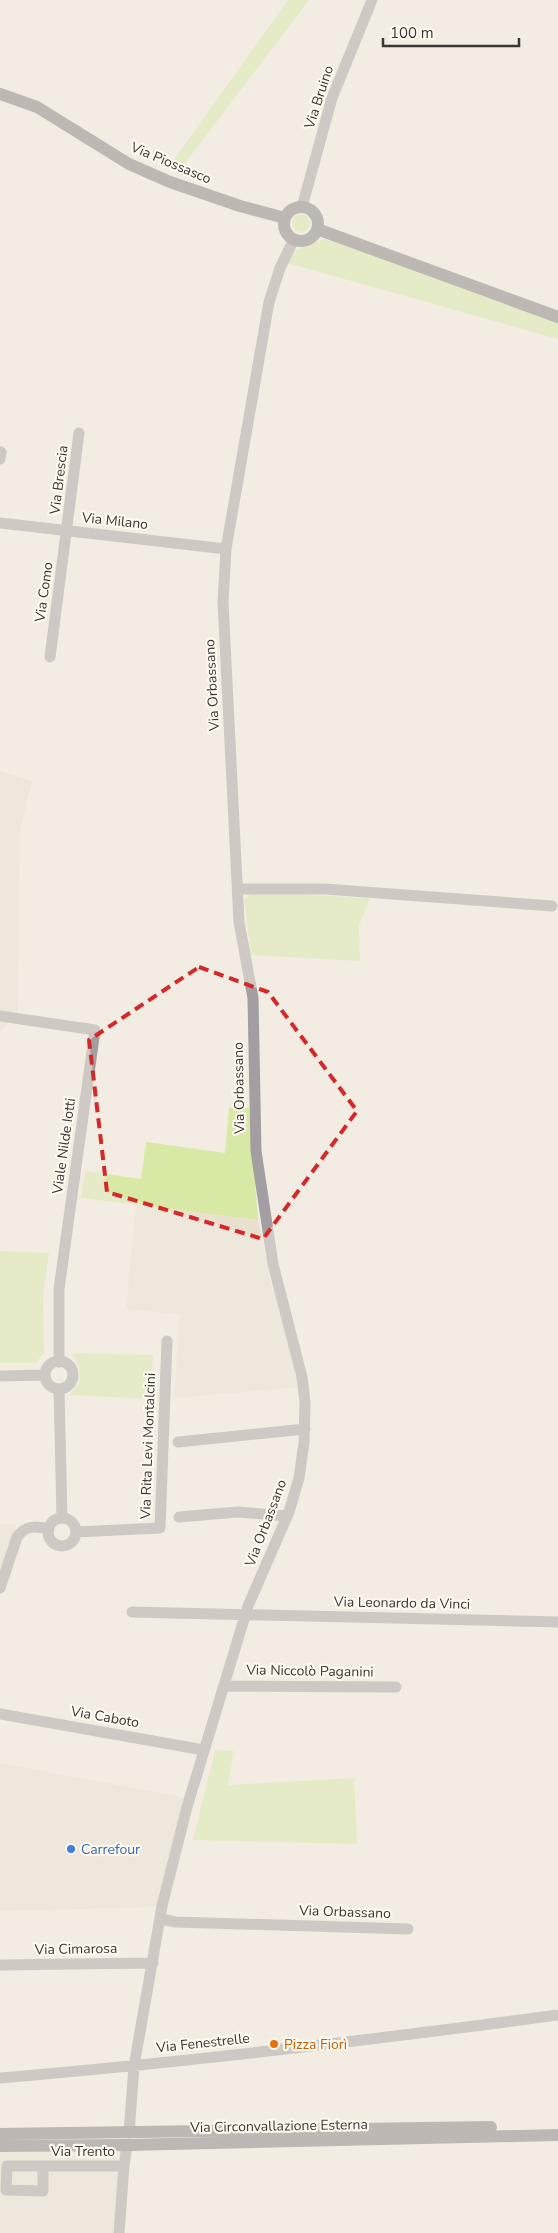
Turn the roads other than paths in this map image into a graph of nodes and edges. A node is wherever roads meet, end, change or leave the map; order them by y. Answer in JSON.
{"nodes":[{"id":1,"x":372,"y":0,"type":"edge"},
{"id":2,"x":0,"y":94,"type":"edge"},
{"id":3,"x":302,"y":207,"type":"junction"},
{"id":4,"x":285,"y":218,"type":"junction"},
{"id":5,"x":317,"y":229,"type":"junction"},
{"id":6,"x":294,"y":239,"type":"junction"},
{"id":7,"x":558,"y":317,"type":"edge"},
{"id":8,"x":79,"y":433,"type":"dead end"},
{"id":9,"x":0,"y":523,"type":"edge"},
{"id":10,"x":68,"y":531,"type":"junction"},
{"id":11,"x":226,"y":549,"type":"junction"},
{"id":12,"x":50,"y":657,"type":"dead end"},
{"id":13,"x":238,"y":889,"type":"junction"},
{"id":14,"x":552,"y":906,"type":"dead end"},
{"id":15,"x":0,"y":1016,"type":"edge"},
{"id":16,"x":167,"y":1341,"type":"dead end"},
{"id":17,"x":59,"y":1362,"type":"junction"},
{"id":18,"x":45,"y":1375,"type":"junction"},
{"id":19,"x":0,"y":1376,"type":"edge"},
{"id":20,"x":59,"y":1389,"type":"junction"},
{"id":21,"x":304,"y":1429,"type":"junction"},
{"id":22,"x":178,"y":1442,"type":"dead end"},
{"id":23,"x":287,"y":1516,"type":"junction"},
{"id":24,"x":179,"y":1517,"type":"dead end"},
{"id":25,"x":62,"y":1518,"type":"junction"},
{"id":26,"x":48,"y":1529,"type":"junction"},
{"id":27,"x":76,"y":1532,"type":"junction"},
{"id":28,"x":0,"y":1588,"type":"edge"},
{"id":29,"x":132,"y":1612,"type":"dead end"},
{"id":30,"x":246,"y":1614,"type":"junction"},
{"id":31,"x":558,"y":1622,"type":"edge"},
{"id":32,"x":224,"y":1686,"type":"junction"},
{"id":33,"x":396,"y":1687,"type":"dead end"},
{"id":34,"x":0,"y":1714,"type":"edge"},
{"id":35,"x":204,"y":1750,"type":"junction"},
{"id":36,"x":161,"y":1920,"type":"junction"},
{"id":37,"x":408,"y":1929,"type":"dead end"},
{"id":38,"x":153,"y":1963,"type":"junction"},
{"id":39,"x":0,"y":1965,"type":"edge"},
{"id":40,"x":558,"y":2015,"type":"edge"},
{"id":41,"x":134,"y":2066,"type":"junction"},
{"id":42,"x":0,"y":2078,"type":"edge"},
{"id":43,"x":558,"y":2126,"type":"edge"},
{"id":44,"x":0,"y":2134,"type":"edge"},
{"id":45,"x":558,"y":2135,"type":"edge"},
{"id":46,"x":128,"y":2139,"type":"junction"},
{"id":47,"x":0,"y":2146,"type":"edge"},
{"id":48,"x":43,"y":2166,"type":"dead end"},
{"id":49,"x":124,"y":2166,"type":"junction"},
{"id":50,"x":119,"y":2233,"type":"edge"}],
"edges":[{"from":1,"to":3,"type":"street","name":"Via Bruino"},
{"from":2,"to":4,"type":"main road","name":"Via Piossasco"},
{"from":3,"to":4,"type":"main road"},
{"from":3,"to":5,"type":"main road"},
{"from":4,"to":6,"type":"main road"},
{"from":5,"to":6,"type":"main road"},
{"from":5,"to":7,"type":"main road"},
{"from":6,"to":11,"type":"street","name":"Via Orbassano"},
{"from":8,"to":10,"type":"street","name":"Via Brescia"},
{"from":9,"to":10,"type":"street","name":"Via Milano"},
{"from":10,"to":11,"type":"street","name":"Via Milano"},
{"from":10,"to":12,"type":"street","name":"Via Como"},
{"from":11,"to":13,"type":"street","name":"Via Orbassano"},
{"from":13,"to":14,"type":"street"},
{"from":13,"to":21,"type":"street","name":"Via Orbassano"},
{"from":15,"to":17,"type":"street","name":"Viale Nilde Iotti"},
{"from":16,"to":27,"type":"street","name":"Via Rita Levi Montalcini"},
{"from":17,"to":18,"type":"street"},
{"from":17,"to":20,"type":"street"},
{"from":18,"to":19,"type":"street"},
{"from":18,"to":20,"type":"street"},
{"from":20,"to":25,"type":"street"},
{"from":21,"to":22,"type":"street"},
{"from":21,"to":23,"type":"street","name":"Via Orbassano"},
{"from":23,"to":24,"type":"street"},
{"from":23,"to":30,"type":"street","name":"Via Orbassano"},
{"from":25,"to":26,"type":"street"},
{"from":25,"to":27,"type":"street"},
{"from":26,"to":27,"type":"street"},
{"from":26,"to":28,"type":"street"},
{"from":29,"to":30,"type":"street","name":"Via Leonardo da Vinci"},
{"from":30,"to":31,"type":"street","name":"Via Leonardo da Vinci"},
{"from":30,"to":32,"type":"street","name":"Via Orbassano"},
{"from":32,"to":33,"type":"street","name":"Via Niccolò Paganini"},
{"from":32,"to":35,"type":"street","name":"Via Orbassano"},
{"from":34,"to":35,"type":"street","name":"Via Caboto"},
{"from":35,"to":36,"type":"street","name":"Via Orbassano"},
{"from":36,"to":37,"type":"street","name":"Via Orbassano"},
{"from":36,"to":38,"type":"street","name":"Via Orbassano"},
{"from":38,"to":39,"type":"street","name":"Via Cimarosa"},
{"from":38,"to":41,"type":"street","name":"Via Orbassano"},
{"from":40,"to":41,"type":"street","name":"Via Fenestrelle"},
{"from":41,"to":42,"type":"street","name":"Via Fenestrelle"},
{"from":41,"to":46,"type":"street","name":"Via Orbassano"},
{"from":43,"to":46,"type":"main road","name":"Via Circonvallazione Esterna"},
{"from":44,"to":46,"type":"main road","name":"Via Circonvallazione Esterna"},
{"from":45,"to":46,"type":"main road","name":"Via Circonvallazione Esterna"},
{"from":46,"to":47,"type":"main road","name":"Via Circonvallazione Esterna"},
{"from":46,"to":49,"type":"street","name":"Via Trento"},
{"from":48,"to":49,"type":"street","name":"Via Trento"},
{"from":49,"to":50,"type":"street","name":"Via Trento"}]}
